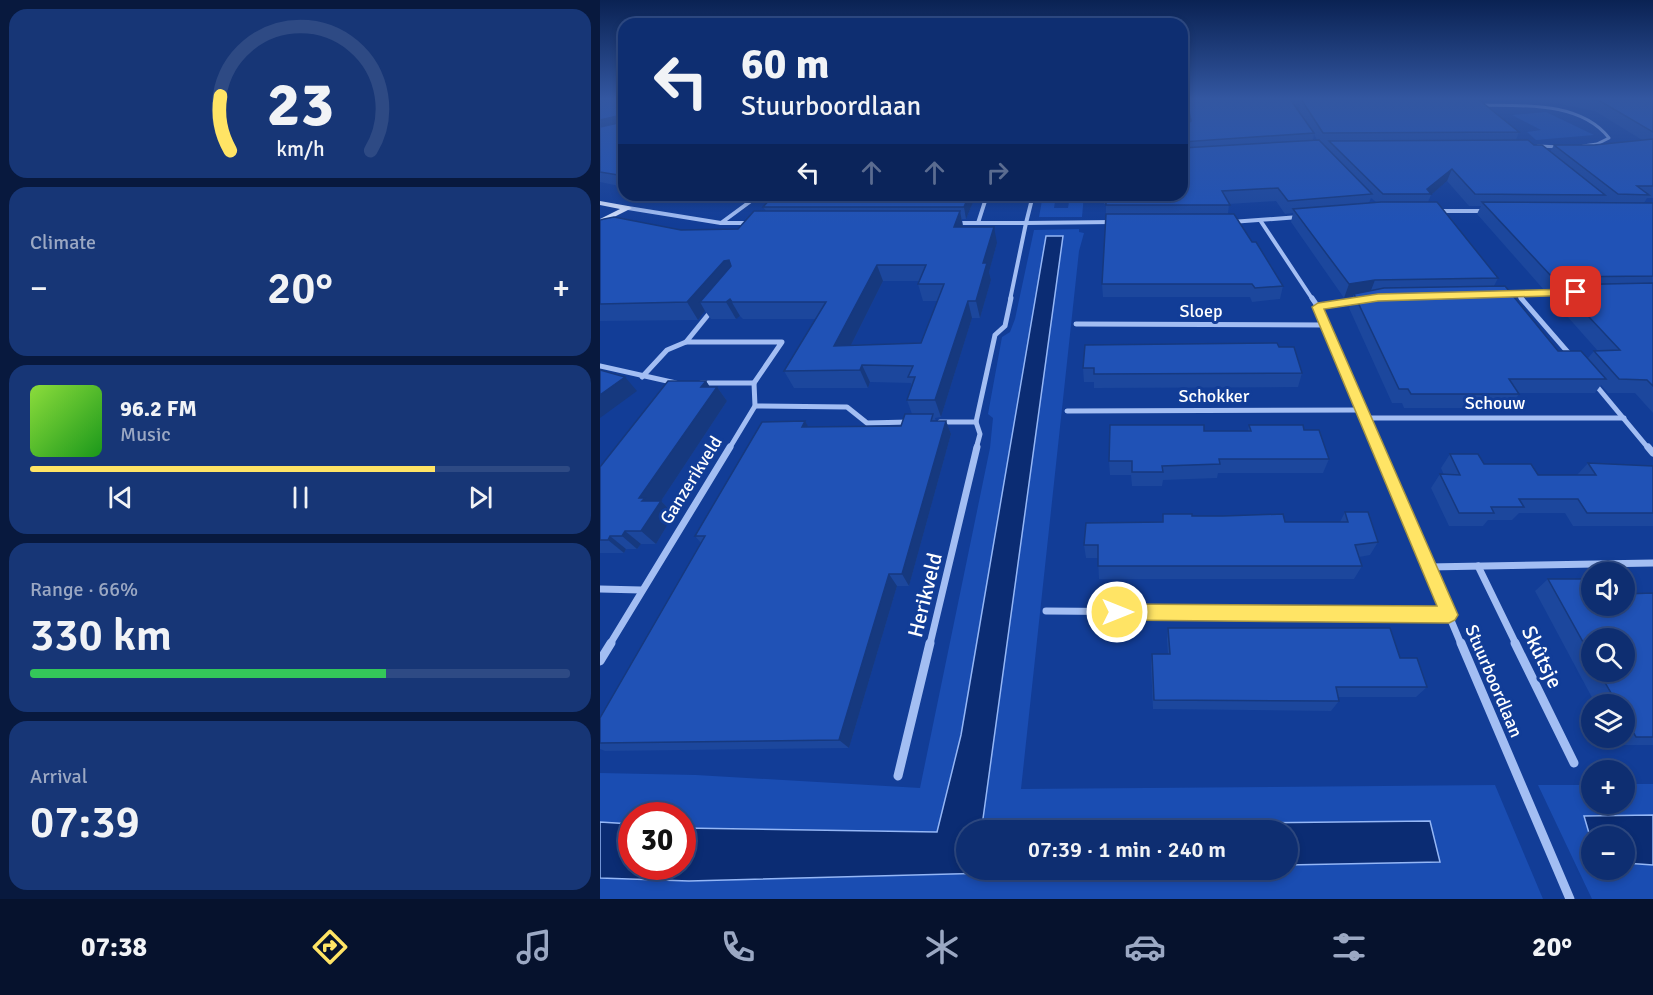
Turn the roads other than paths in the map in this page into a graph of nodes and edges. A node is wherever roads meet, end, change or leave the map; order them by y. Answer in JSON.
{"nodes":[{"id":1,"x":1605,"y":140,"type":"edge"},
{"id":2,"x":1564,"y":147,"type":"edge"},
{"id":3,"x":1576,"y":147,"type":"edge"},
{"id":4,"x":1539,"y":154,"type":"edge"},
{"id":5,"x":751,"y":201,"type":"edge"},
{"id":6,"x":985,"y":201,"type":"edge"},
{"id":7,"x":1031,"y":201,"type":"edge"},
{"id":8,"x":600,"y":203,"type":"edge"},
{"id":9,"x":628,"y":208,"type":"junction"},
{"id":10,"x":1429,"y":210,"type":"edge"},
{"id":11,"x":1486,"y":211,"type":"edge"},
{"id":12,"x":1307,"y":216,"type":"edge"},
{"id":13,"x":1260,"y":220,"type":"junction"},
{"id":14,"x":600,"y":222,"type":"edge"},
{"id":15,"x":1120,"y":222,"type":"edge"},
{"id":16,"x":1227,"y":222,"type":"edge"},
{"id":17,"x":721,"y":223,"type":"junction"},
{"id":18,"x":756,"y":223,"type":"edge"},
{"id":19,"x":945,"y":223,"type":"edge"},
{"id":20,"x":978,"y":223,"type":"junction"},
{"id":21,"x":1026,"y":223,"type":"junction"},
{"id":22,"x":1517,"y":293,"type":"junction"},
{"id":23,"x":1569,"y":293,"type":"edge"},
{"id":24,"x":1497,"y":294,"type":"edge"},
{"id":25,"x":1368,"y":299,"type":"edge"},
{"id":26,"x":1318,"y":307,"type":"junction"},
{"id":27,"x":714,"y":308,"type":"edge"},
{"id":28,"x":1076,"y":324,"type":"dead end"},
{"id":29,"x":1326,"y":325,"type":"junction"},
{"id":30,"x":686,"y":342,"type":"junction"},
{"id":31,"x":1574,"y":359,"type":"edge"},
{"id":32,"x":600,"y":366,"type":"edge"},
{"id":33,"x":1588,"y":376,"type":"edge"},
{"id":34,"x":642,"y":377,"type":"junction"},
{"id":35,"x":684,"y":383,"type":"edge"},
{"id":36,"x":696,"y":383,"type":"edge"},
{"id":37,"x":754,"y":383,"type":"junction"},
{"id":38,"x":755,"y":406,"type":"junction"},
{"id":39,"x":1066,"y":411,"type":"dead end"},
{"id":40,"x":1364,"y":414,"type":"junction"},
{"id":41,"x":1624,"y":418,"type":"junction"},
{"id":42,"x":921,"y":422,"type":"edge"},
{"id":43,"x":932,"y":422,"type":"edge"},
{"id":44,"x":976,"y":422,"type":"junction"},
{"id":45,"x":1653,"y":453,"type":"edge"},
{"id":46,"x":1653,"y":562,"type":"edge"},
{"id":47,"x":1478,"y":566,"type":"junction"},
{"id":48,"x":1428,"y":567,"type":"junction"},
{"id":49,"x":600,"y":589,"type":"edge"},
{"id":50,"x":641,"y":590,"type":"junction"},
{"id":51,"x":1046,"y":611,"type":"dead end"},
{"id":52,"x":1449,"y":615,"type":"junction"},
{"id":53,"x":600,"y":661,"type":"edge"},
{"id":54,"x":1574,"y":763,"type":"dead end"},
{"id":55,"x":898,"y":776,"type":"dead end"},
{"id":56,"x":1570,"y":899,"type":"edge"}],
"edges":[{"from":1,"to":3,"type":"street"},
{"from":2,"to":4,"type":"street"},
{"from":5,"to":17,"type":"street"},
{"from":6,"to":20,"type":"street"},
{"from":7,"to":21,"type":"street","name":"Herikveld"},
{"from":8,"to":9,"type":"street"},
{"from":9,"to":14,"type":"street"},
{"from":9,"to":17,"type":"street"},
{"from":10,"to":11,"type":"street"},
{"from":12,"to":13,"type":"street"},
{"from":13,"to":16,"type":"street"},
{"from":13,"to":26,"type":"street","name":"Stuurboordlaan"},
{"from":15,"to":21,"type":"street"},
{"from":17,"to":18,"type":"street"},
{"from":19,"to":20,"type":"street"},
{"from":20,"to":21,"type":"street"},
{"from":21,"to":44,"type":"street","name":"Herikveld"},
{"from":22,"to":23,"type":"street"},
{"from":22,"to":24,"type":"street"},
{"from":22,"to":31,"type":"street"},
{"from":25,"to":26,"type":"street"},
{"from":26,"to":29,"type":"street","name":"Stuurboordlaan"},
{"from":27,"to":30,"type":"street"},
{"from":28,"to":29,"type":"street","name":"Sloep"},
{"from":29,"to":40,"type":"street","name":"Stuurboordlaan"},
{"from":30,"to":34,"type":"street"},
{"from":30,"to":37,"type":"street"},
{"from":32,"to":34,"type":"street"},
{"from":33,"to":41,"type":"street"},
{"from":34,"to":35,"type":"street"},
{"from":36,"to":37,"type":"street"},
{"from":37,"to":38,"type":"street"},
{"from":38,"to":42,"type":"street"},
{"from":38,"to":50,"type":"street","name":"Ganzerikveld"},
{"from":39,"to":40,"type":"street","name":"Schokker"},
{"from":40,"to":41,"type":"street","name":"Schouw"},
{"from":40,"to":48,"type":"street","name":"Stuurboordlaan"},
{"from":41,"to":45,"type":"street"},
{"from":43,"to":44,"type":"street"},
{"from":44,"to":55,"type":"street","name":"Herikveld"},
{"from":46,"to":47,"type":"street"},
{"from":47,"to":48,"type":"street"},
{"from":47,"to":54,"type":"street","name":"Skûtsje"},
{"from":48,"to":52,"type":"street","name":"Stuurboordlaan"},
{"from":49,"to":50,"type":"street"},
{"from":50,"to":53,"type":"street","name":"Ganzerikveld"},
{"from":51,"to":52,"type":"street"},
{"from":52,"to":56,"type":"street","name":"Stuurboordlaan"}]}
